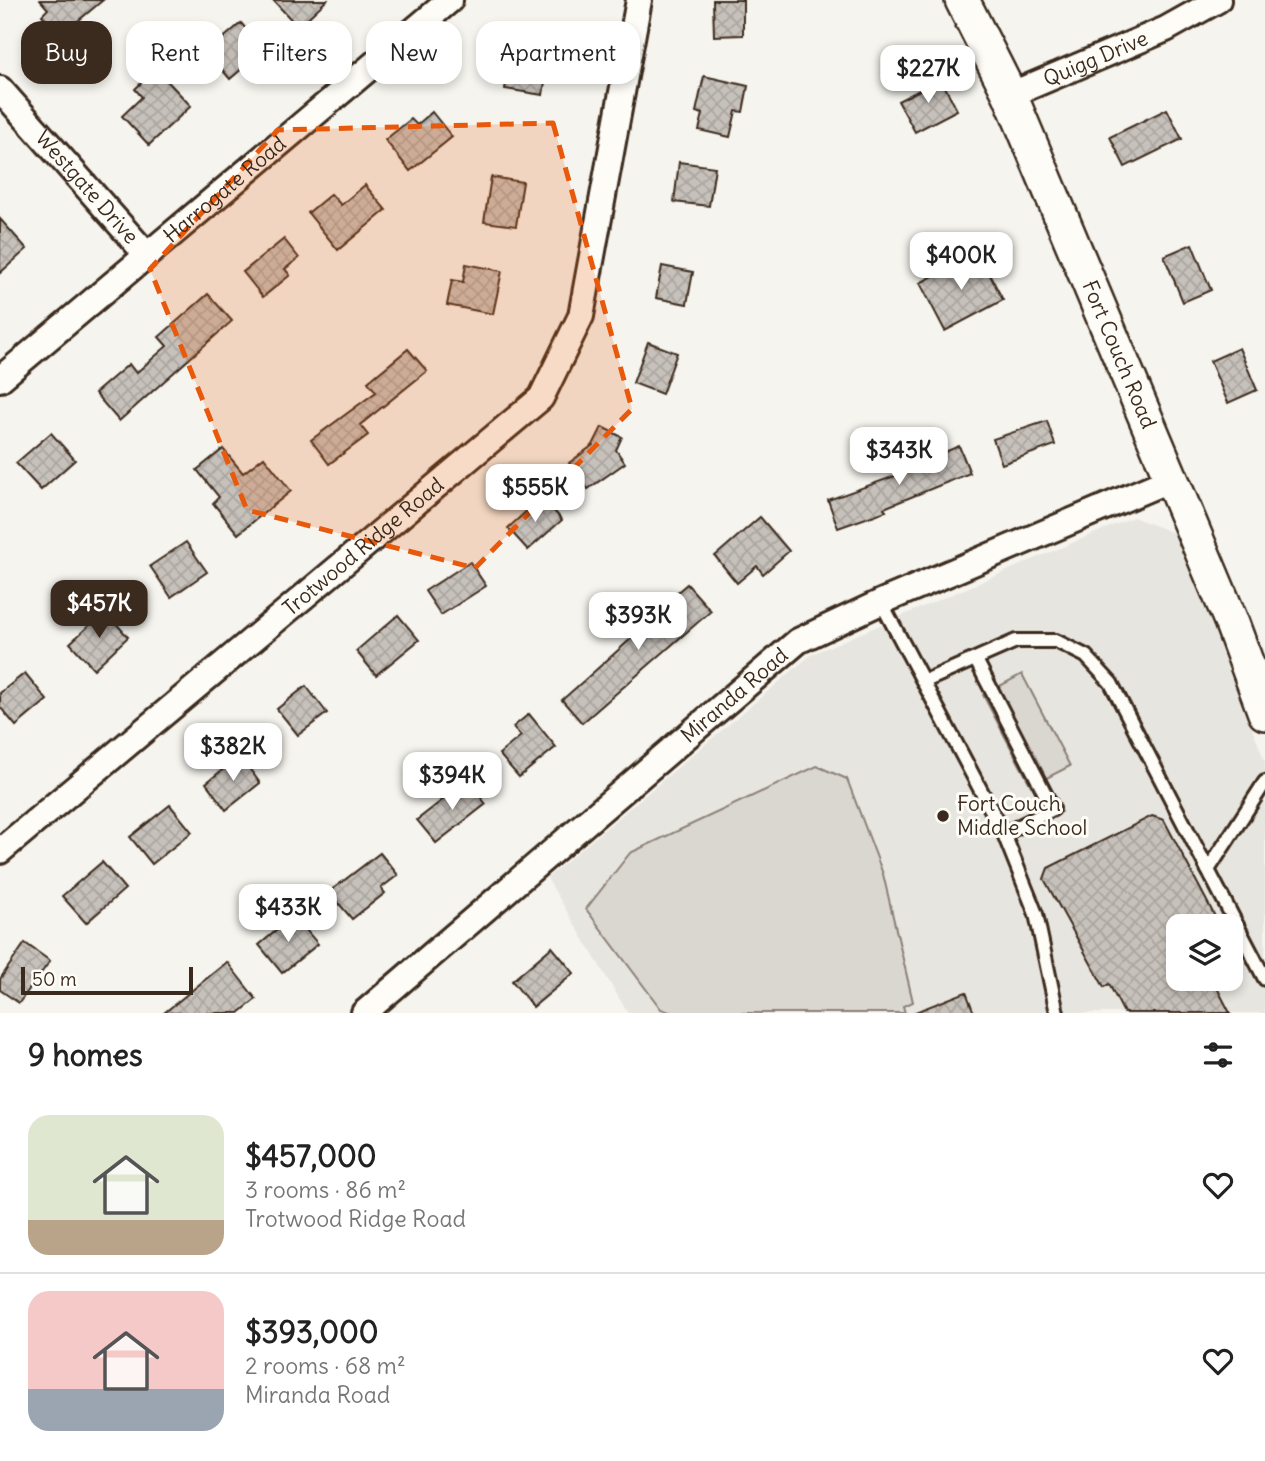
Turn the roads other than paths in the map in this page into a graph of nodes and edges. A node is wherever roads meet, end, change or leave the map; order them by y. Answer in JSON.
{"nodes":[{"id":1,"x":450,"y":0,"type":"edge"},
{"id":2,"x":639,"y":0,"type":"edge"},
{"id":3,"x":962,"y":0,"type":"edge"},
{"id":4,"x":1218,"y":0,"type":"edge"},
{"id":5,"x":0,"y":89,"type":"edge"},
{"id":6,"x":1010,"y":95,"type":"junction"},
{"id":7,"x":146,"y":254,"type":"junction"},
{"id":8,"x":0,"y":379,"type":"edge"},
{"id":9,"x":1171,"y":479,"type":"junction"},
{"id":10,"x":881,"y":602,"type":"junction"},
{"id":11,"x":976,"y":660,"type":"junction"},
{"id":12,"x":925,"y":681,"type":"junction"},
{"id":13,"x":1265,"y":713,"type":"edge"},
{"id":14,"x":1265,"y":782,"type":"edge"},
{"id":15,"x":1004,"y":834,"type":"junction"},
{"id":16,"x":0,"y":852,"type":"edge"},
{"id":17,"x":1208,"y":870,"type":"junction"},
{"id":18,"x":1265,"y":979,"type":"edge"},
{"id":19,"x":363,"y":1013,"type":"edge"},
{"id":20,"x":1057,"y":1013,"type":"edge"}],
"edges":[{"from":1,"to":7,"type":"street","name":"Harrogate Road"},
{"from":2,"to":16,"type":"street","name":"Trotwood Ridge Road"},
{"from":3,"to":6,"type":"street","name":"Fort Couch Road"},
{"from":4,"to":6,"type":"street","name":"Quigg Drive"},
{"from":5,"to":7,"type":"street","name":"Westgate Drive"},
{"from":6,"to":9,"type":"street","name":"Fort Couch Road"},
{"from":7,"to":8,"type":"street","name":"Harrogate Road"},
{"from":9,"to":10,"type":"street","name":"Miranda Road"},
{"from":9,"to":13,"type":"street","name":"Fort Couch Road"},
{"from":10,"to":12,"type":"lane"},
{"from":10,"to":19,"type":"street","name":"Miranda Road"},
{"from":11,"to":12,"type":"lane"},
{"from":11,"to":15,"type":"lane"},
{"from":11,"to":17,"type":"lane"},
{"from":12,"to":15,"type":"lane"},
{"from":14,"to":17,"type":"lane"},
{"from":15,"to":20,"type":"lane"},
{"from":17,"to":18,"type":"lane"}]}
